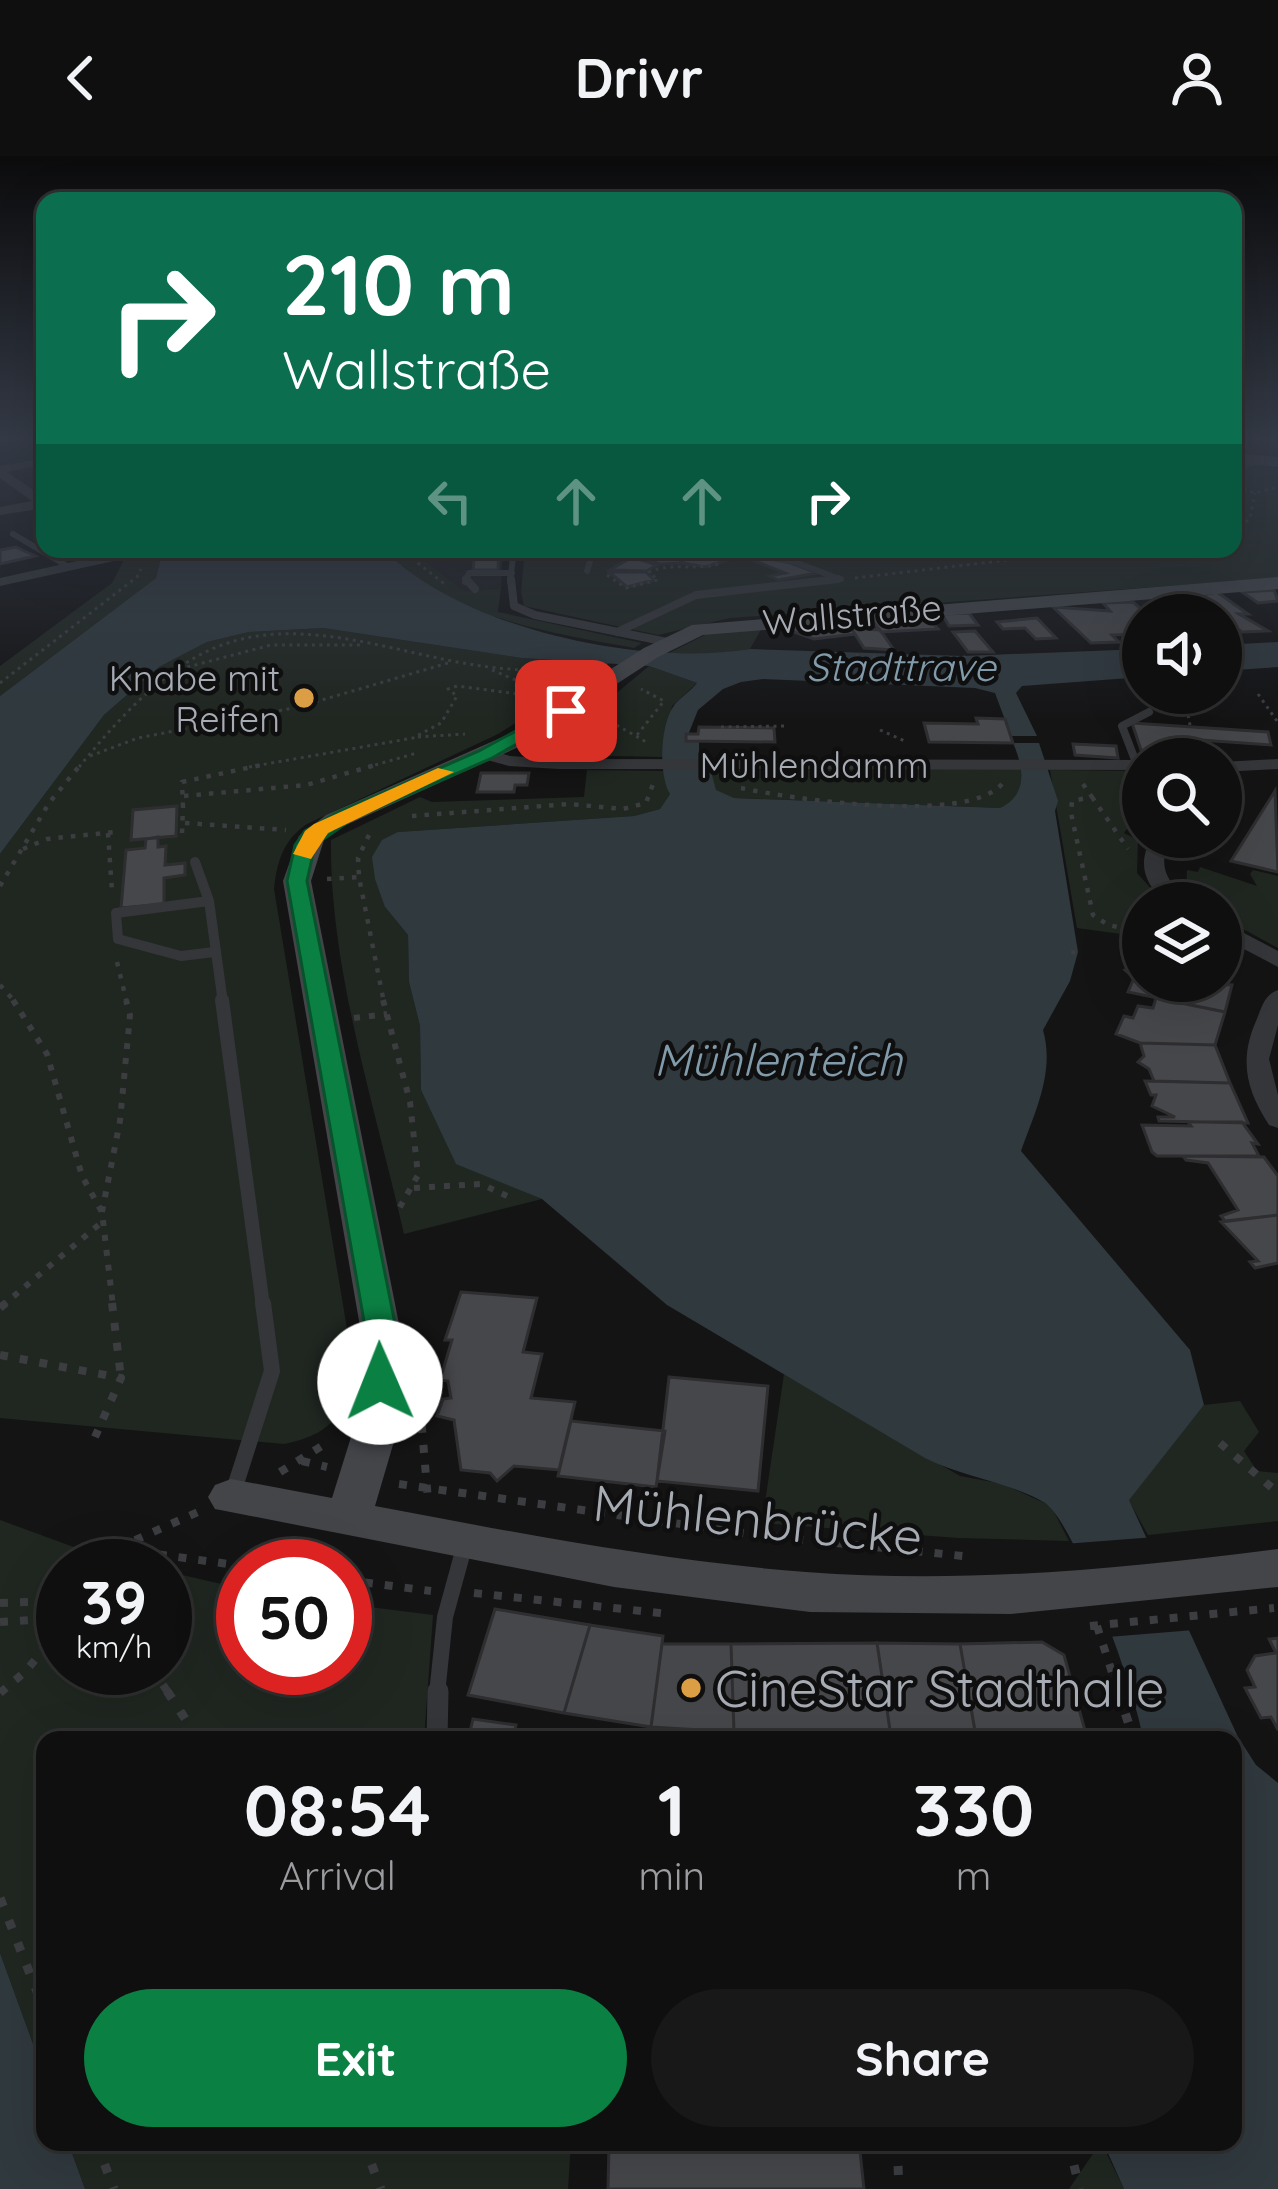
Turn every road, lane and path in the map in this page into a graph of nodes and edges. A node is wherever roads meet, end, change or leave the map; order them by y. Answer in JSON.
{"nodes":[{"id":1,"x":14,"y":534,"type":"dead end"},
{"id":2,"x":36,"y":547,"type":"edge"},
{"id":3,"x":54,"y":558,"type":"edge"},
{"id":4,"x":101,"y":558,"type":"edge"},
{"id":5,"x":513,"y":558,"type":"edge"},
{"id":6,"x":591,"y":558,"type":"edge"},
{"id":7,"x":629,"y":558,"type":"edge"},
{"id":8,"x":683,"y":558,"type":"edge"},
{"id":9,"x":764,"y":558,"type":"edge"},
{"id":10,"x":1024,"y":558,"type":"edge"},
{"id":11,"x":146,"y":559,"type":"dead end"},
{"id":12,"x":681,"y":563,"type":"junction"},
{"id":13,"x":69,"y":567,"type":"junction"},
{"id":14,"x":704,"y":568,"type":"dead end"},
{"id":15,"x":587,"y":571,"type":"dead end"},
{"id":16,"x":512,"y":573,"type":"junction"},
{"id":17,"x":841,"y":579,"type":"junction"},
{"id":18,"x":0,"y":582,"type":"edge"},
{"id":19,"x":1278,"y":583,"type":"edge"},
{"id":20,"x":475,"y":589,"type":"dead end"},
{"id":21,"x":617,"y":632,"type":"junction"},
{"id":22,"x":377,"y":644,"type":"junction"},
{"id":23,"x":661,"y":646,"type":"junction"},
{"id":24,"x":832,"y":653,"type":"dead end"},
{"id":25,"x":814,"y":656,"type":"dead end"},
{"id":26,"x":453,"y":661,"type":"junction"},
{"id":27,"x":482,"y":666,"type":"junction"},
{"id":28,"x":176,"y":670,"type":"junction"},
{"id":29,"x":579,"y":673,"type":"dead end"},
{"id":30,"x":635,"y":677,"type":"junction"},
{"id":31,"x":0,"y":682,"type":"edge"},
{"id":32,"x":516,"y":694,"type":"dead end"},
{"id":33,"x":1258,"y":694,"type":"dead end"},
{"id":34,"x":562,"y":700,"type":"dead end"},
{"id":35,"x":588,"y":711,"type":"dead end"},
{"id":36,"x":1145,"y":714,"type":"edge"},
{"id":37,"x":1188,"y":715,"type":"dead end"},
{"id":38,"x":1277,"y":721,"type":"edge"},
{"id":39,"x":1190,"y":725,"type":"dead end"},
{"id":40,"x":785,"y":726,"type":"dead end"},
{"id":41,"x":721,"y":727,"type":"dead end"},
{"id":42,"x":637,"y":735,"type":"junction"},
{"id":43,"x":413,"y":738,"type":"junction"},
{"id":44,"x":1128,"y":738,"type":"edge"},
{"id":45,"x":440,"y":746,"type":"dead end"},
{"id":46,"x":425,"y":751,"type":"dead end"},
{"id":47,"x":486,"y":754,"type":"junction"},
{"id":48,"x":86,"y":757,"type":"junction"},
{"id":49,"x":1007,"y":763,"type":"junction"},
{"id":50,"x":660,"y":764,"type":"junction"},
{"id":51,"x":712,"y":764,"type":"junction"},
{"id":52,"x":1072,"y":764,"type":"junction"},
{"id":53,"x":1278,"y":764,"type":"edge"},
{"id":54,"x":1122,"y":765,"type":"edge"},
{"id":55,"x":1242,"y":766,"type":"edge"},
{"id":56,"x":182,"y":796,"type":"junction"},
{"id":57,"x":410,"y":816,"type":"dead end"},
{"id":58,"x":185,"y":823,"type":"dead end"},
{"id":59,"x":381,"y":826,"type":"dead end"},
{"id":60,"x":33,"y":830,"type":"junction"},
{"id":61,"x":302,"y":832,"type":"dead end"},
{"id":62,"x":182,"y":833,"type":"dead end"},
{"id":63,"x":46,"y":839,"type":"junction"},
{"id":64,"x":20,"y":851,"type":"junction"},
{"id":65,"x":195,"y":862,"type":"dead end"},
{"id":66,"x":107,"y":868,"type":"dead end"},
{"id":67,"x":358,"y":877,"type":"junction"},
{"id":68,"x":327,"y":879,"type":"dead end"},
{"id":69,"x":0,"y":886,"type":"edge"},
{"id":70,"x":209,"y":901,"type":"junction"},
{"id":71,"x":1122,"y":928,"type":"edge"},
{"id":72,"x":118,"y":939,"type":"junction"},
{"id":73,"x":1242,"y":940,"type":"edge"},
{"id":74,"x":214,"y":952,"type":"junction"},
{"id":75,"x":1278,"y":960,"type":"edge"},
{"id":76,"x":0,"y":985,"type":"edge"},
{"id":77,"x":1278,"y":997,"type":"edge"},
{"id":78,"x":388,"y":1014,"type":"junction"},
{"id":79,"x":351,"y":1018,"type":"dead end"},
{"id":80,"x":1267,"y":1079,"type":"edge"},
{"id":81,"x":1278,"y":1120,"type":"edge"},
{"id":82,"x":414,"y":1188,"type":"junction"},
{"id":83,"x":507,"y":1196,"type":"dead end"},
{"id":84,"x":394,"y":1216,"type":"dead end"},
{"id":85,"x":102,"y":1217,"type":"junction"},
{"id":86,"x":0,"y":1308,"type":"edge"},
{"id":87,"x":0,"y":1354,"type":"edge"},
{"id":88,"x":121,"y":1378,"type":"junction"},
{"id":89,"x":95,"y":1437,"type":"dead end"},
{"id":90,"x":1220,"y":1443,"type":"dead end"},
{"id":91,"x":425,"y":1491,"type":"dead end"},
{"id":92,"x":1278,"y":1492,"type":"edge"},
{"id":93,"x":231,"y":1497,"type":"junction"},
{"id":94,"x":348,"y":1518,"type":"junction"},
{"id":95,"x":137,"y":1539,"type":"edge"},
{"id":96,"x":466,"y":1540,"type":"junction"},
{"id":97,"x":985,"y":1558,"type":"dead end"},
{"id":98,"x":1278,"y":1568,"type":"edge"},
{"id":99,"x":372,"y":1583,"type":"edge"},
{"id":100,"x":448,"y":1591,"type":"junction"},
{"id":101,"x":484,"y":1594,"type":"dead end"},
{"id":102,"x":1191,"y":1600,"type":"junction"},
{"id":103,"x":36,"y":1602,"type":"edge"},
{"id":104,"x":0,"y":1603,"type":"edge"},
{"id":105,"x":1278,"y":1607,"type":"edge"},
{"id":106,"x":1094,"y":1609,"type":"junction"},
{"id":107,"x":36,"y":1621,"type":"edge"},
{"id":108,"x":0,"y":1622,"type":"edge"},
{"id":109,"x":36,"y":1656,"type":"edge"},
{"id":110,"x":0,"y":1693,"type":"edge"},
{"id":111,"x":170,"y":1695,"type":"edge"},
{"id":112,"x":193,"y":1731,"type":"edge"},
{"id":113,"x":436,"y":1731,"type":"edge"},
{"id":114,"x":1131,"y":1731,"type":"edge"},
{"id":115,"x":0,"y":1898,"type":"edge"},
{"id":116,"x":36,"y":1989,"type":"edge"},
{"id":117,"x":99,"y":2151,"type":"edge"},
{"id":118,"x":366,"y":2151,"type":"edge"},
{"id":119,"x":897,"y":2151,"type":"edge"},
{"id":120,"x":1070,"y":2151,"type":"edge"},
{"id":121,"x":114,"y":2189,"type":"edge"},
{"id":122,"x":381,"y":2189,"type":"edge"},
{"id":123,"x":899,"y":2189,"type":"edge"},
{"id":124,"x":1079,"y":2189,"type":"edge"}],
"edges":[{"from":1,"to":2,"type":"lane"},
{"from":3,"to":13,"type":"lane"},
{"from":4,"to":13,"type":"street"},
{"from":5,"to":16,"type":"lane"},
{"from":6,"to":15,"type":"lane"},
{"from":7,"to":12,"type":"path"},
{"from":8,"to":12,"type":"path"},
{"from":9,"to":17,"type":"lane"},
{"from":10,"to":17,"type":"path"},
{"from":11,"to":31,"type":"path"},
{"from":12,"to":14,"type":"path"},
{"from":13,"to":18,"type":"street"},
{"from":16,"to":20,"type":"lane"},
{"from":16,"to":21,"type":"lane"},
{"from":17,"to":21,"type":"lane"},
{"from":19,"to":23,"type":"main road","name":"Wallstraße"},
{"from":21,"to":23,"type":"lane"},
{"from":22,"to":26,"type":"path"},
{"from":22,"to":28,"type":"path"},
{"from":22,"to":28,"type":"path"},
{"from":23,"to":30,"type":"main road","name":"Wallstraße"},
{"from":24,"to":25,"type":"path"},
{"from":26,"to":27,"type":"path"},
{"from":26,"to":48,"type":"path"},
{"from":27,"to":29,"type":"path"},
{"from":27,"to":34,"type":"path"},
{"from":28,"to":48,"type":"path"},
{"from":30,"to":42,"type":"path"},
{"from":30,"to":47,"type":"main road","name":"Wallstraße"},
{"from":32,"to":43,"type":"path"},
{"from":33,"to":38,"type":"path"},
{"from":35,"to":42,"type":"path"},
{"from":36,"to":44,"type":"lane"},
{"from":37,"to":39,"type":"path"},
{"from":40,"to":41,"type":"path"},
{"from":42,"to":50,"type":"path"},
{"from":43,"to":45,"type":"path"},
{"from":43,"to":56,"type":"path"},
{"from":46,"to":56,"type":"path"},
{"from":47,"to":50,"type":"street","name":"Mühlendamm"},
{"from":47,"to":94,"type":"main road","name":"Wallstraße"},
{"from":48,"to":60,"type":"path"},
{"from":49,"to":51,"type":"street","name":"Mühlendamm"},
{"from":49,"to":51,"type":"path"},
{"from":49,"to":52,"type":"street","name":"Mühlendamm"},
{"from":50,"to":51,"type":"street","name":"Mühlendamm"},
{"from":50,"to":57,"type":"path"},
{"from":52,"to":54,"type":"street","name":"Mühlendamm"},
{"from":52,"to":71,"type":"path"},
{"from":53,"to":55,"type":"street"},
{"from":56,"to":62,"type":"path","bridge":true},
{"from":58,"to":61,"type":"path"},
{"from":59,"to":67,"type":"path"},
{"from":60,"to":63,"type":"path"},
{"from":60,"to":64,"type":"path"},
{"from":63,"to":64,"type":"path"},
{"from":63,"to":66,"type":"path"},
{"from":64,"to":69,"type":"path"},
{"from":65,"to":70,"type":"lane"},
{"from":67,"to":68,"type":"path"},
{"from":67,"to":78,"type":"path"},
{"from":70,"to":72,"type":"lane"},
{"from":70,"to":74,"type":"lane"},
{"from":72,"to":74,"type":"lane"},
{"from":72,"to":85,"type":"path"},
{"from":73,"to":75,"type":"street"},
{"from":74,"to":93,"type":"lane"},
{"from":76,"to":85,"type":"path"},
{"from":77,"to":80,"type":"street"},
{"from":78,"to":79,"type":"path"},
{"from":78,"to":82,"type":"path"},
{"from":80,"to":81,"type":"street"},
{"from":82,"to":83,"type":"path"},
{"from":82,"to":84,"type":"path"},
{"from":85,"to":86,"type":"path"},
{"from":85,"to":88,"type":"path"},
{"from":87,"to":88,"type":"path"},
{"from":88,"to":89,"type":"path"},
{"from":90,"to":92,"type":"path"},
{"from":91,"to":97,"type":"path"},
{"from":93,"to":94,"type":"main road","name":"Mühlenbrücke"},
{"from":93,"to":95,"type":"path"},
{"from":94,"to":96,"type":"main road","name":"Mühlenbrücke"},
{"from":96,"to":100,"type":"lane"},
{"from":96,"to":106,"type":"main road","name":"Mühlenbrücke"},
{"from":98,"to":102,"type":"main road","name":"Mühlenbrücke"},
{"from":99,"to":100,"type":"path"},
{"from":100,"to":101,"type":"path"},
{"from":100,"to":113,"type":"lane"},
{"from":102,"to":105,"type":"path"},
{"from":102,"to":106,"type":"main road","name":"Mühlenbrücke"},
{"from":102,"to":106,"type":"path"},
{"from":103,"to":104,"type":"path"},
{"from":106,"to":114,"type":"path"},
{"from":107,"to":108,"type":"path"},
{"from":109,"to":110,"type":"path"},
{"from":111,"to":112,"type":"path"},
{"from":115,"to":116,"type":"path"},
{"from":117,"to":121,"type":"path"},
{"from":118,"to":122,"type":"path"},
{"from":119,"to":123,"type":"path"},
{"from":120,"to":124,"type":"path"}]}
